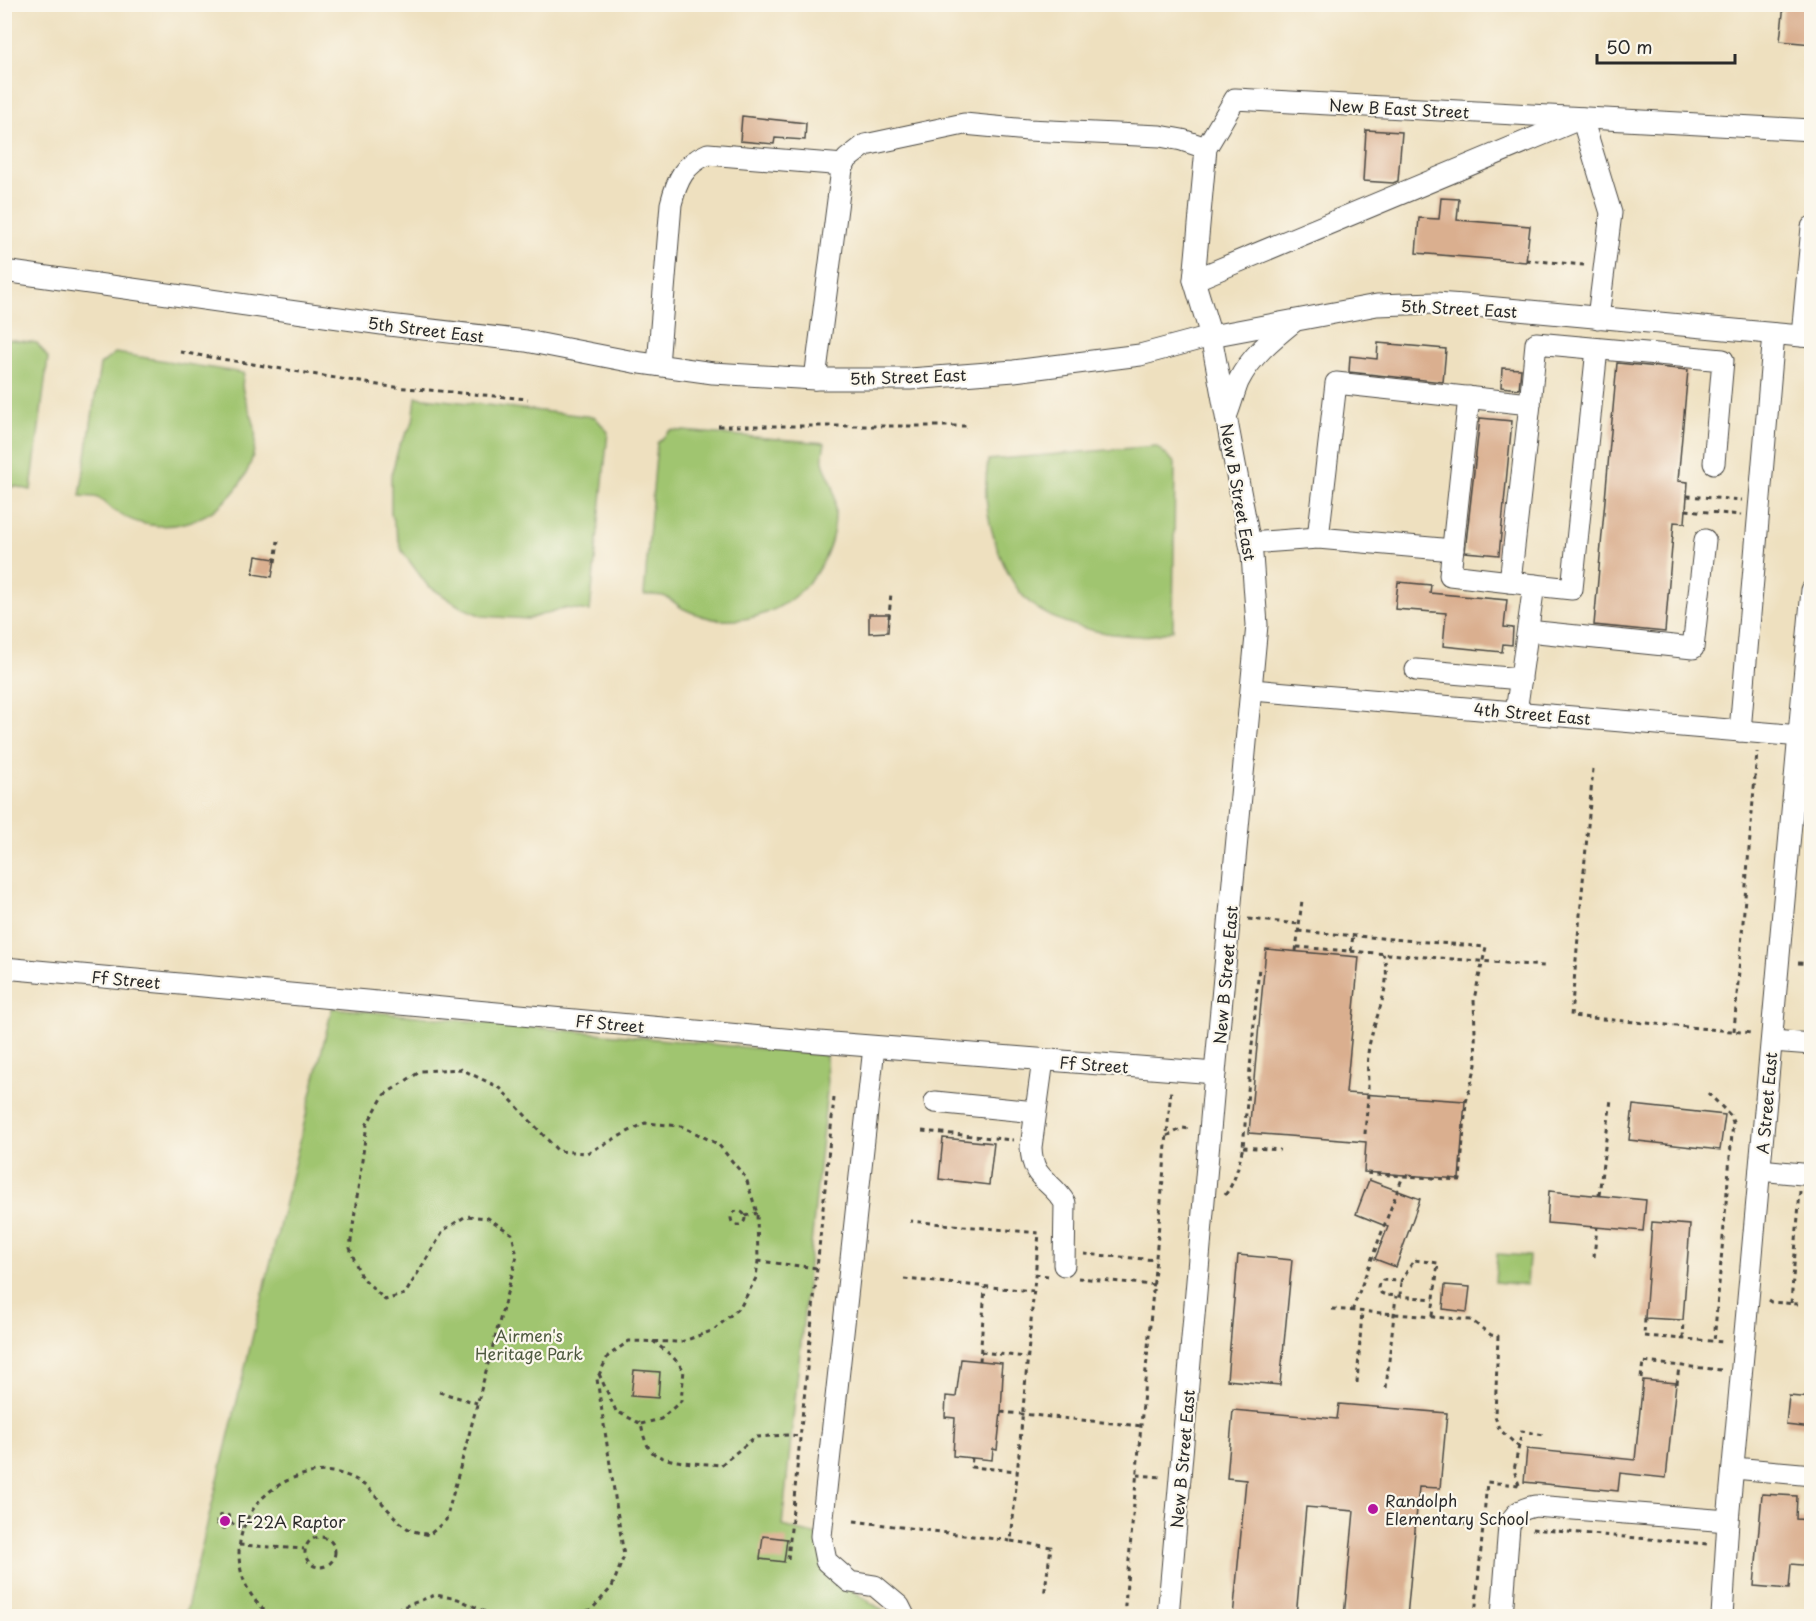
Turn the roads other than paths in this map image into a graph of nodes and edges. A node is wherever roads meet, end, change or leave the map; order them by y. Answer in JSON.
{"nodes":[{"id":1,"x":1582,"y":118,"type":"junction"},
{"id":2,"x":1812,"y":130,"type":"edge"},
{"id":3,"x":1206,"y":148,"type":"junction"},
{"id":4,"x":844,"y":165,"type":"junction"},
{"id":5,"x":1812,"y":227,"type":"edge"},
{"id":6,"x":4,"y":271,"type":"edge"},
{"id":7,"x":1194,"y":280,"type":"junction"},
{"id":8,"x":1598,"y":318,"type":"junction"},
{"id":9,"x":1296,"y":320,"type":"junction"},
{"id":10,"x":1774,"y":334,"type":"junction"},
{"id":11,"x":1211,"y":336,"type":"junction"},
{"id":12,"x":1807,"y":337,"type":"edge"},
{"id":13,"x":1597,"y":349,"type":"junction"},
{"id":14,"x":658,"y":365,"type":"junction"},
{"id":15,"x":815,"y":379,"type":"junction"},
{"id":16,"x":1468,"y":397,"type":"junction"},
{"id":17,"x":1530,"y":404,"type":"junction"},
{"id":18,"x":1226,"y":418,"type":"junction"},
{"id":19,"x":1714,"y":463,"type":"dead end"},
{"id":20,"x":1318,"y":538,"type":"junction"},
{"id":21,"x":1705,"y":540,"type":"dead end"},
{"id":22,"x":1250,"y":543,"type":"junction"},
{"id":23,"x":1453,"y":550,"type":"junction"},
{"id":24,"x":1510,"y":582,"type":"junction"},
{"id":25,"x":1534,"y":585,"type":"junction"},
{"id":26,"x":1812,"y":590,"type":"edge"},
{"id":27,"x":1528,"y":631,"type":"junction"},
{"id":28,"x":1416,"y":670,"type":"dead end"},
{"id":29,"x":1521,"y":678,"type":"junction"},
{"id":30,"x":1252,"y":690,"type":"junction"},
{"id":31,"x":1516,"y":712,"type":"junction"},
{"id":32,"x":1750,"y":732,"type":"junction"},
{"id":33,"x":1805,"y":737,"type":"edge"},
{"id":34,"x":4,"y":968,"type":"edge"},
{"id":35,"x":1772,"y":1038,"type":"junction"},
{"id":36,"x":1812,"y":1044,"type":"edge"},
{"id":37,"x":874,"y":1047,"type":"junction"},
{"id":38,"x":1043,"y":1060,"type":"junction"},
{"id":39,"x":1215,"y":1073,"type":"junction"},
{"id":40,"x":935,"y":1102,"type":"dead end"},
{"id":41,"x":1035,"y":1112,"type":"junction"},
{"id":42,"x":1760,"y":1170,"type":"junction"},
{"id":43,"x":1807,"y":1174,"type":"edge"},
{"id":44,"x":1063,"y":1268,"type":"road end"},
{"id":45,"x":1734,"y":1467,"type":"junction"},
{"id":46,"x":1812,"y":1475,"type":"edge"},
{"id":47,"x":1728,"y":1521,"type":"junction"},
{"id":48,"x":904,"y":1617,"type":"edge"},
{"id":49,"x":1168,"y":1617,"type":"edge"},
{"id":50,"x":1502,"y":1617,"type":"edge"},
{"id":51,"x":1722,"y":1617,"type":"edge"}],
"edges":[{"from":1,"to":2,"type":"street","name":"New B East Street"},
{"from":1,"to":3,"type":"street","name":"New B East Street"},
{"from":1,"to":7,"type":"street"},
{"from":1,"to":8,"type":"street"},
{"from":3,"to":4,"type":"street"},
{"from":3,"to":7,"type":"street","name":"New B East Street"},
{"from":4,"to":14,"type":"street"},
{"from":4,"to":15,"type":"street"},
{"from":5,"to":12,"type":"street"},
{"from":6,"to":14,"type":"street","name":"5th Street East"},
{"from":7,"to":11,"type":"street","name":"New B East Street"},
{"from":8,"to":9,"type":"street","name":"5th Street East"},
{"from":8,"to":10,"type":"street","name":"5th Street East"},
{"from":9,"to":11,"type":"street","name":"5th Street East"},
{"from":9,"to":18,"type":"street"},
{"from":10,"to":12,"type":"street","name":"5th Street East"},
{"from":10,"to":32,"type":"street"},
{"from":11,"to":15,"type":"street","name":"5th Street East"},
{"from":11,"to":18,"type":"street","name":"New B Street East"},
{"from":13,"to":17,"type":"street"},
{"from":13,"to":19,"type":"street"},
{"from":13,"to":25,"type":"street"},
{"from":14,"to":15,"type":"street","name":"5th Street East"},
{"from":16,"to":17,"type":"street"},
{"from":16,"to":20,"type":"street"},
{"from":16,"to":23,"type":"street"},
{"from":17,"to":24,"type":"street"},
{"from":18,"to":22,"type":"street","name":"New B Street East"},
{"from":20,"to":22,"type":"street"},
{"from":20,"to":23,"type":"street"},
{"from":21,"to":27,"type":"street"},
{"from":22,"to":30,"type":"street","name":"New B Street East"},
{"from":23,"to":24,"type":"street"},
{"from":24,"to":25,"type":"street"},
{"from":25,"to":27,"type":"street"},
{"from":26,"to":33,"type":"street","name":"A Street East"},
{"from":27,"to":29,"type":"street"},
{"from":28,"to":29,"type":"street"},
{"from":29,"to":31,"type":"street"},
{"from":30,"to":31,"type":"street","name":"4th Street East"},
{"from":30,"to":39,"type":"street","name":"New B Street East"},
{"from":31,"to":32,"type":"street","name":"4th Street East"},
{"from":32,"to":33,"type":"street","name":"4th Street East"},
{"from":33,"to":35,"type":"street","name":"A Street East"},
{"from":34,"to":37,"type":"street","name":"Ff Street"},
{"from":35,"to":36,"type":"street"},
{"from":35,"to":42,"type":"street","name":"A Street East"},
{"from":37,"to":38,"type":"street","name":"Ff Street"},
{"from":37,"to":48,"type":"street"},
{"from":38,"to":39,"type":"street","name":"Ff Street"},
{"from":38,"to":41,"type":"street"},
{"from":39,"to":49,"type":"street","name":"New B Street East"},
{"from":40,"to":41,"type":"street"},
{"from":41,"to":44,"type":"street"},
{"from":42,"to":43,"type":"street"},
{"from":42,"to":45,"type":"street","name":"A Street East"},
{"from":45,"to":46,"type":"street"},
{"from":45,"to":47,"type":"street","name":"A Street East"},
{"from":47,"to":50,"type":"street"},
{"from":47,"to":51,"type":"street","name":"A Street East"}]}
